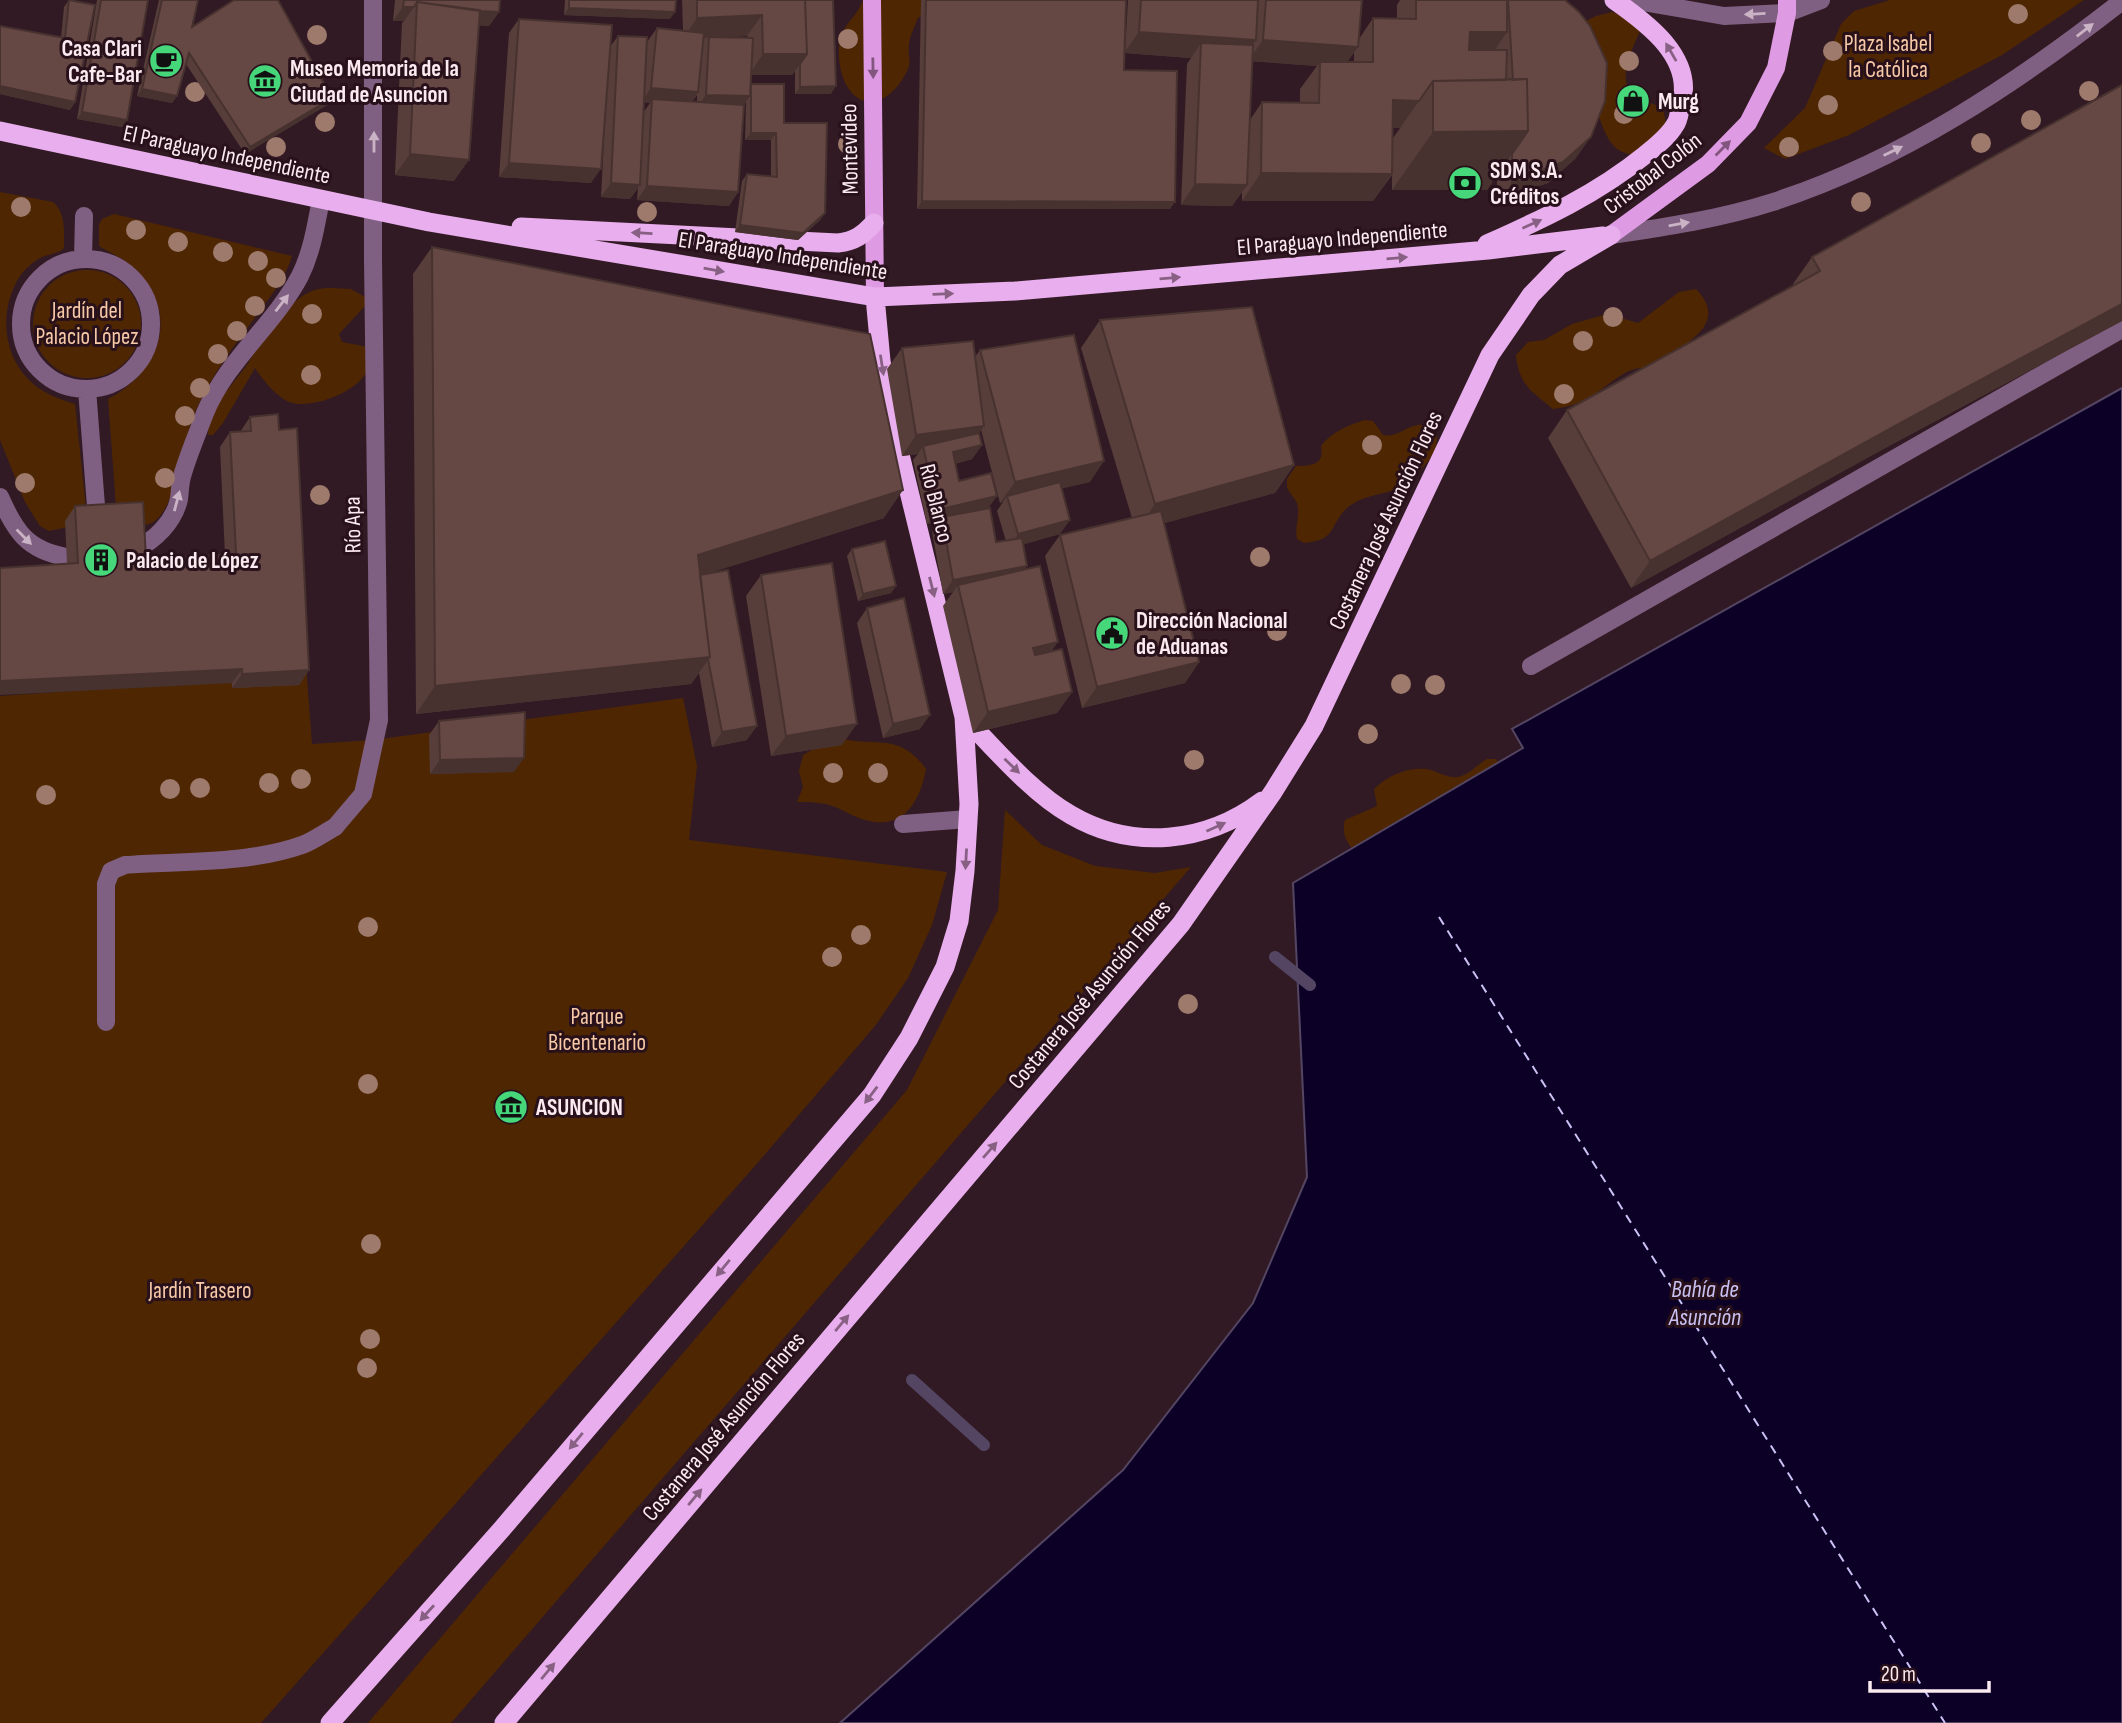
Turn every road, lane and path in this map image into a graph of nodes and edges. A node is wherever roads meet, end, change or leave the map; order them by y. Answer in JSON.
{"nodes":[{"id":1,"x":373,"y":0,"type":"edge"},
{"id":2,"x":872,"y":0,"type":"edge"},
{"id":3,"x":1614,"y":0,"type":"edge"},
{"id":4,"x":1631,"y":0,"type":"edge"},
{"id":5,"x":1821,"y":0,"type":"edge"},
{"id":6,"x":2122,"y":1,"type":"edge"},
{"id":7,"x":1787,"y":6,"type":"edge"},
{"id":8,"x":0,"y":131,"type":"edge"},
{"id":9,"x":321,"y":199,"type":"junction"},
{"id":10,"x":374,"y":210,"type":"junction"},
{"id":11,"x":84,"y":216,"type":"dead end"},
{"id":12,"x":429,"y":222,"type":"junction"},
{"id":13,"x":874,"y":223,"type":"junction"},
{"id":14,"x":1611,"y":236,"type":"junction"},
{"id":15,"x":1470,"y":251,"type":"junction"},
{"id":16,"x":83,"y":259,"type":"junction"},
{"id":17,"x":875,"y":297,"type":"junction"},
{"id":18,"x":2122,"y":329,"type":"edge"},
{"id":19,"x":87,"y":389,"type":"junction"},
{"id":20,"x":0,"y":497,"type":"edge"},
{"id":21,"x":97,"y":519,"type":"edge"},
{"id":22,"x":135,"y":550,"type":"edge"},
{"id":23,"x":66,"y":557,"type":"dead end"},
{"id":24,"x":1531,"y":666,"type":"dead end"},
{"id":25,"x":964,"y":717,"type":"junction"},
{"id":26,"x":1273,"y":792,"type":"junction"},
{"id":27,"x":968,"y":819,"type":"junction"},
{"id":28,"x":903,"y":824,"type":"dead end"},
{"id":29,"x":106,"y":1022,"type":"dead end"},
{"id":30,"x":330,"y":1723,"type":"edge"},
{"id":31,"x":504,"y":1723,"type":"edge"}],
"edges":[{"from":10,"to":1,"type":"street","name":"Río Apa","one_way":true},
{"from":2,"to":13,"type":"main road","name":"Montevideo","one_way":true},
{"from":15,"to":3,"type":"highway","one_way":true},
{"from":7,"to":4,"type":"street","one_way":true},
{"from":5,"to":7,"type":"street"},
{"from":14,"to":6,"type":"street","one_way":true},
{"from":14,"to":7,"type":"main road","name":"Cristobal Colón","one_way":true},
{"from":8,"to":9,"type":"highway","name":"El Paraguayo Independiente"},
{"from":9,"to":10,"type":"highway","name":"El Paraguayo Independiente"},
{"from":22,"to":9,"type":"street","one_way":true},
{"from":10,"to":12,"type":"highway","name":"El Paraguayo Independiente"},
{"from":10,"to":29,"type":"street","name":"Río Apa"},
{"from":11,"to":16,"type":"street"},
{"from":13,"to":12,"type":"highway","one_way":true},
{"from":12,"to":17,"type":"highway","name":"El Paraguayo Independiente","one_way":true},
{"from":13,"to":17,"type":"main road","name":"Montevideo"},
{"from":14,"to":15,"type":"highway","name":"El Paraguayo Independiente"},
{"from":14,"to":26,"type":"highway","name":"Costanera José Asunción Flores"},
{"from":17,"to":15,"type":"highway","name":"El Paraguayo Independiente","one_way":true},
{"from":16,"to":19,"type":"street"},
{"from":16,"to":19,"type":"street"},
{"from":17,"to":25,"type":"highway","name":"Río Blanco","one_way":true},
{"from":18,"to":24,"type":"street"},
{"from":19,"to":21,"type":"street"},
{"from":20,"to":23,"type":"street","one_way":true},
{"from":25,"to":26,"type":"highway","one_way":true},
{"from":25,"to":27,"type":"highway"},
{"from":31,"to":26,"type":"highway","name":"Costanera José Asunción Flores","one_way":true},
{"from":27,"to":28,"type":"street"},
{"from":27,"to":30,"type":"highway","one_way":true}]}
